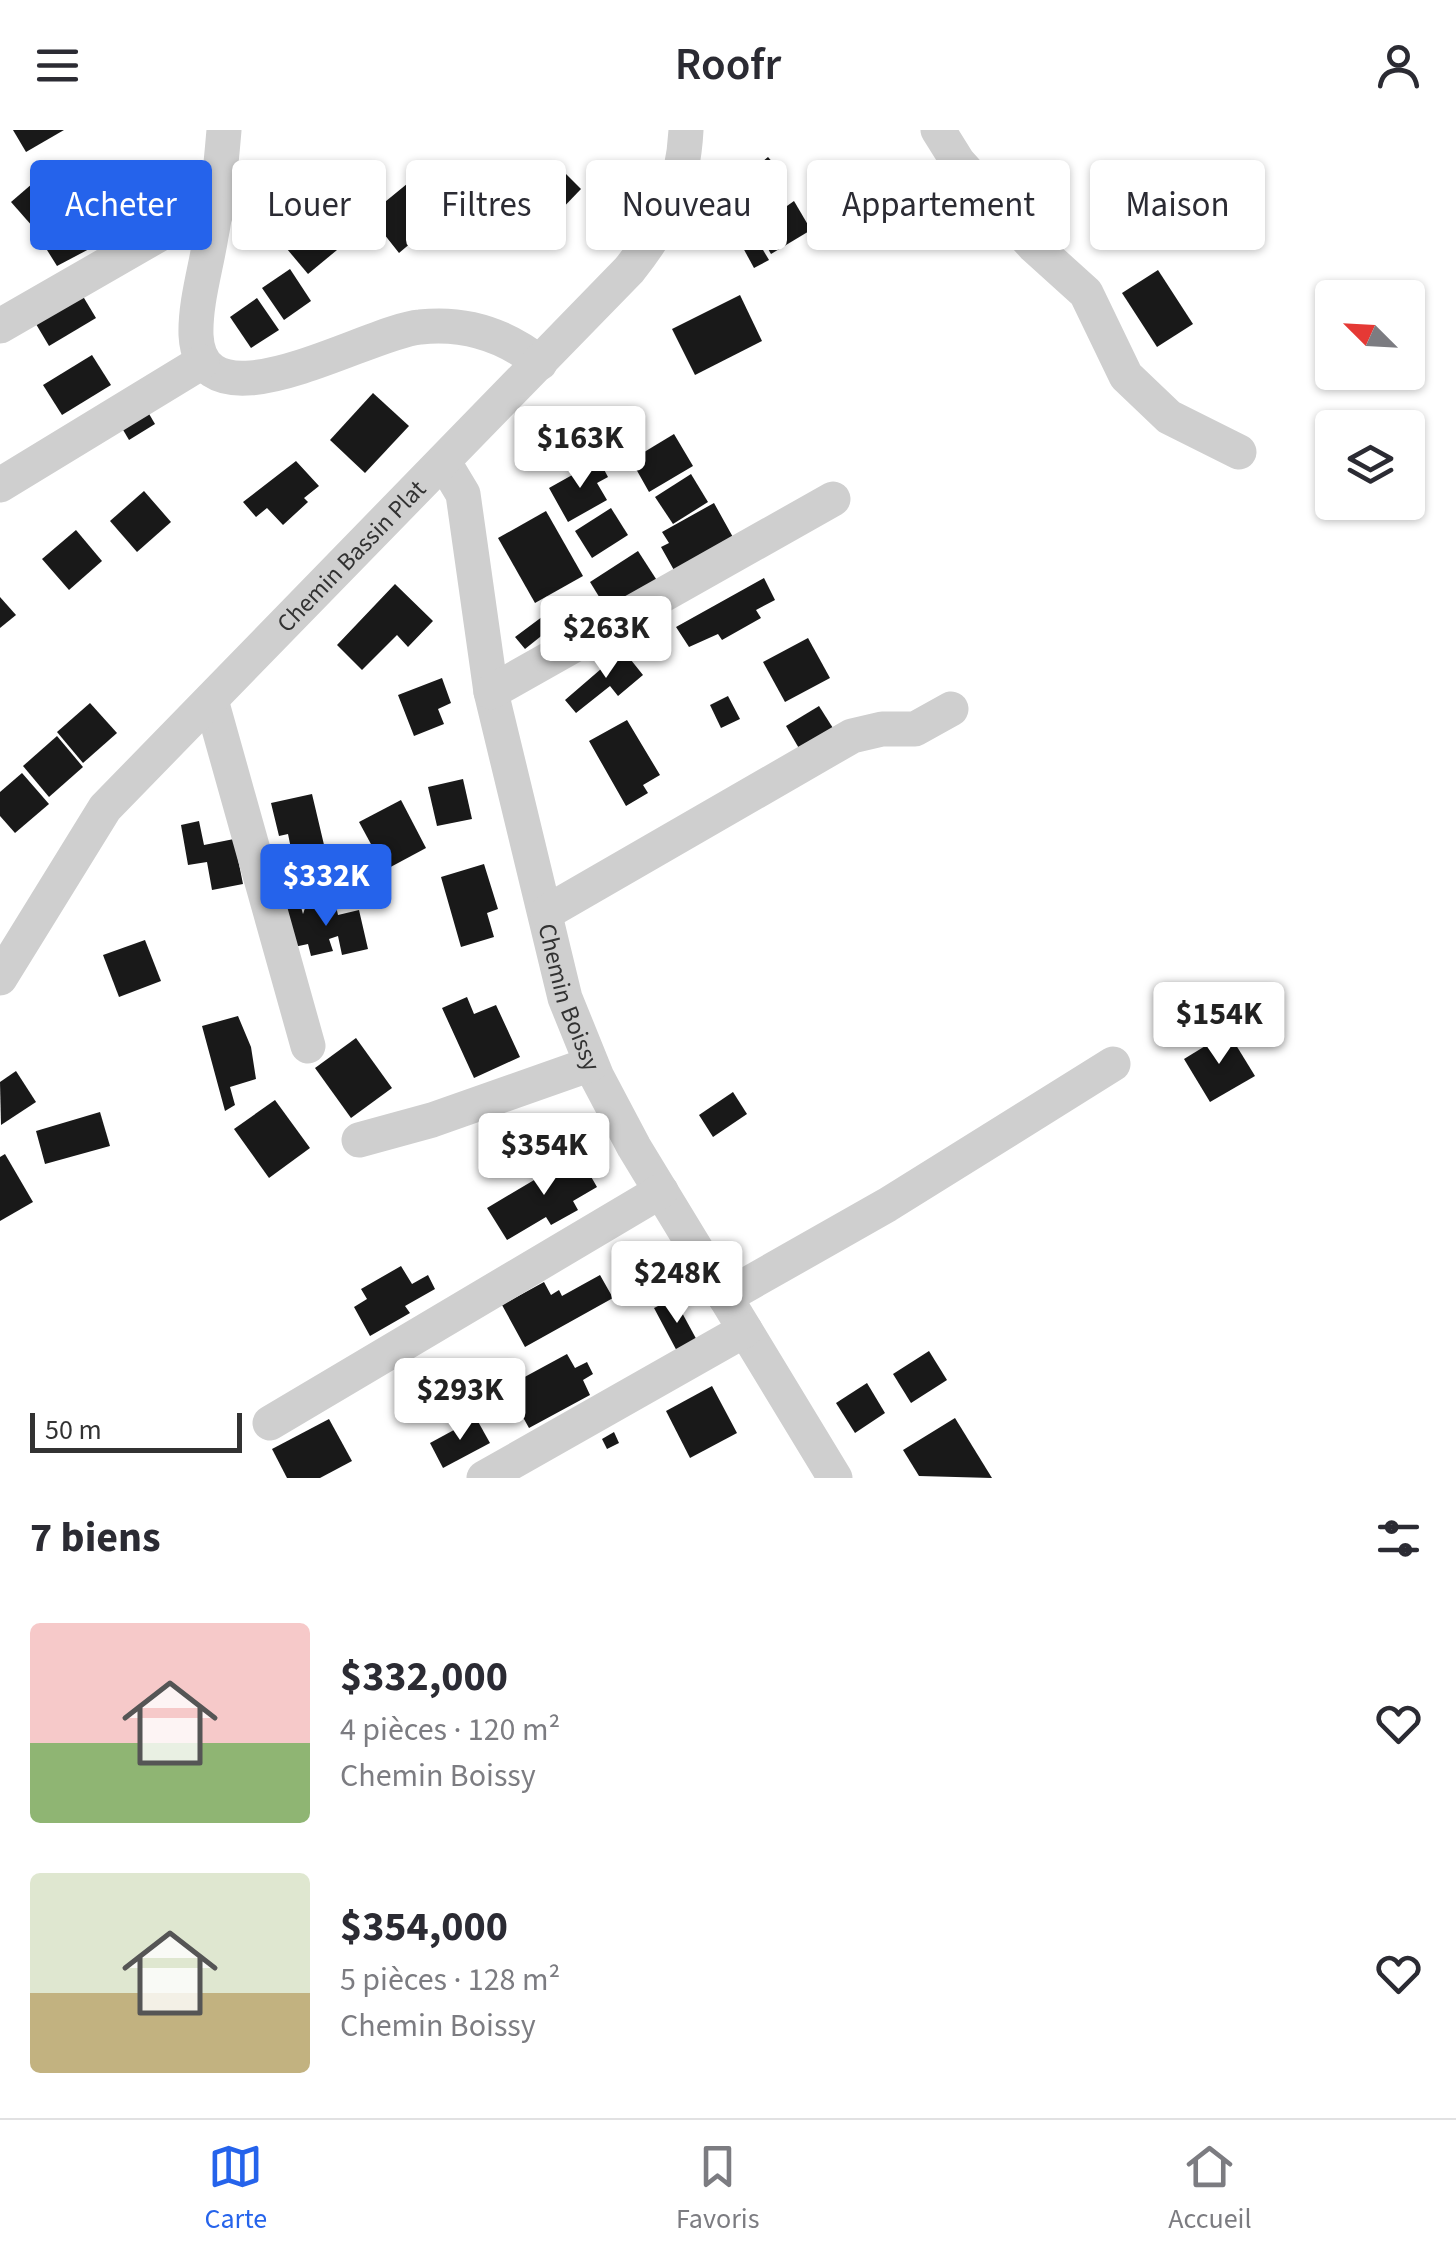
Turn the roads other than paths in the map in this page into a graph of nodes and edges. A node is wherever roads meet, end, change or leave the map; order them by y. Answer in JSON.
{"nodes":[{"id":1,"x":224,"y":130,"type":"edge"},
{"id":2,"x":686,"y":130,"type":"edge"},
{"id":3,"x":938,"y":130,"type":"edge"},
{"id":4,"x":216,"y":213,"type":"junction"},
{"id":5,"x":0,"y":326,"type":"edge"},
{"id":6,"x":202,"y":362,"type":"junction"},
{"id":7,"x":540,"y":363,"type":"junction"},
{"id":8,"x":1239,"y":452,"type":"dead end"},
{"id":9,"x":445,"y":464,"type":"junction"},
{"id":10,"x":0,"y":485,"type":"edge"},
{"id":11,"x":832,"y":499,"type":"dead end"},
{"id":12,"x":491,"y":692,"type":"junction"},
{"id":13,"x":211,"y":700,"type":"junction"},
{"id":14,"x":951,"y":709,"type":"dead end"},
{"id":15,"x":547,"y":912,"type":"junction"},
{"id":16,"x":0,"y":978,"type":"edge"},
{"id":17,"x":308,"y":1046,"type":"dead end"},
{"id":18,"x":591,"y":1064,"type":"junction"},
{"id":19,"x":1113,"y":1064,"type":"dead end"},
{"id":20,"x":360,"y":1140,"type":"dead end"},
{"id":21,"x":661,"y":1191,"type":"junction"},
{"id":22,"x":725,"y":1297,"type":"junction"},
{"id":23,"x":745,"y":1330,"type":"junction"},
{"id":24,"x":270,"y":1422,"type":"dead end"},
{"id":25,"x":484,"y":1478,"type":"edge"},
{"id":26,"x":835,"y":1478,"type":"edge"}],
"edges":[{"from":1,"to":4,"type":"street"},
{"from":2,"to":7,"type":"street","name":"Chemin Bassin Plat"},
{"from":3,"to":8,"type":"street"},
{"from":4,"to":5,"type":"street"},
{"from":4,"to":6,"type":"street"},
{"from":6,"to":7,"type":"street"},
{"from":6,"to":10,"type":"street"},
{"from":7,"to":9,"type":"street","name":"Chemin Bassin Plat"},
{"from":9,"to":12,"type":"street","name":"Chemin Boissy"},
{"from":9,"to":13,"type":"street","name":"Chemin Bassin Plat"},
{"from":11,"to":12,"type":"street"},
{"from":12,"to":15,"type":"street","name":"Chemin Boissy"},
{"from":13,"to":16,"type":"street","name":"Chemin Bassin Plat"},
{"from":13,"to":17,"type":"street"},
{"from":14,"to":15,"type":"street"},
{"from":15,"to":18,"type":"street","name":"Chemin Boissy"},
{"from":18,"to":20,"type":"street"},
{"from":18,"to":21,"type":"street","name":"Chemin Boissy"},
{"from":19,"to":22,"type":"street"},
{"from":21,"to":22,"type":"street","name":"Chemin Boissy"},
{"from":21,"to":24,"type":"street"},
{"from":22,"to":23,"type":"street","name":"Chemin Boissy"},
{"from":23,"to":25,"type":"street"},
{"from":23,"to":26,"type":"street","name":"Chemin Boissy"}]}
